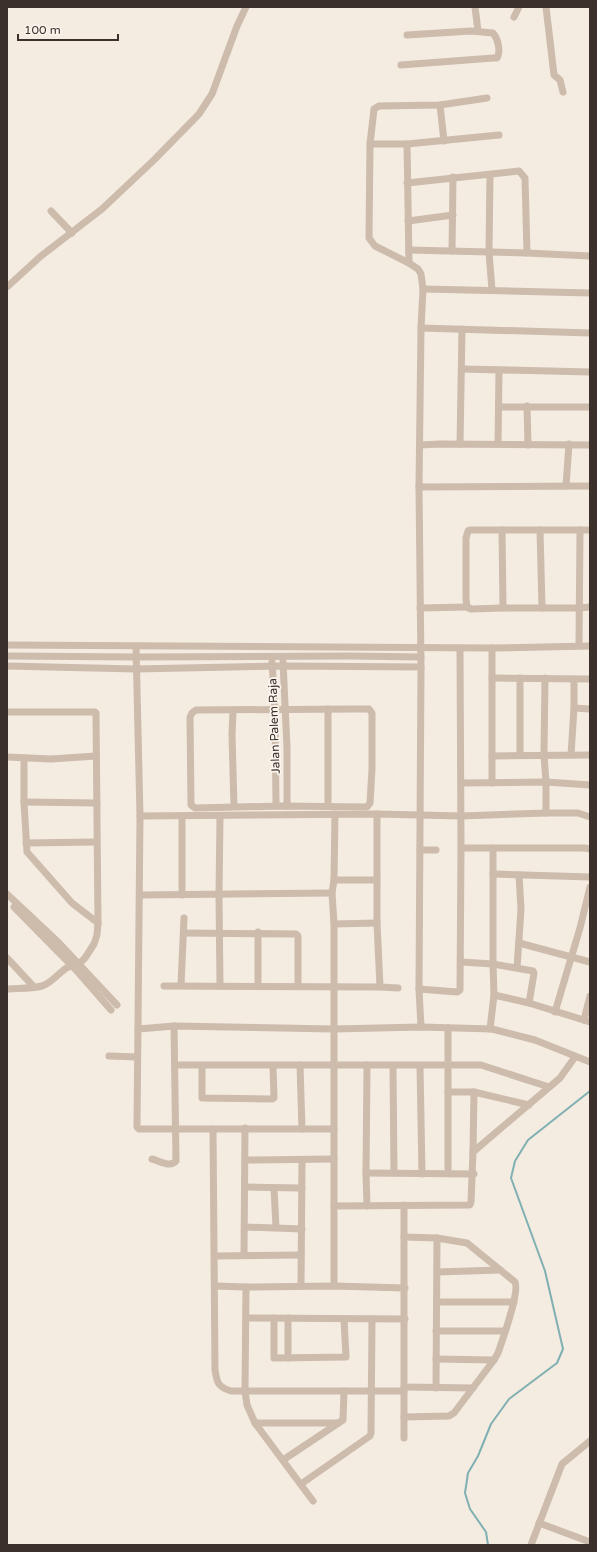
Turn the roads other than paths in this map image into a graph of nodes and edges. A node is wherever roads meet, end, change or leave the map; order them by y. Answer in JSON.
{"nodes":[{"id":1,"x":246,"y":7,"type":"edge"},
{"id":2,"x":475,"y":7,"type":"edge"},
{"id":3,"x":518,"y":7,"type":"edge"},
{"id":4,"x":546,"y":7,"type":"edge"},
{"id":5,"x":514,"y":17,"type":"dead end"},
{"id":6,"x":478,"y":31,"type":"junction"},
{"id":7,"x":407,"y":35,"type":"dead end"},
{"id":8,"x":402,"y":65,"type":"dead end"},
{"id":9,"x":563,"y":92,"type":"dead end"},
{"id":10,"x":487,"y":98,"type":"dead end"},
{"id":11,"x":440,"y":105,"type":"junction"},
{"id":12,"x":499,"y":135,"type":"dead end"},
{"id":13,"x":444,"y":141,"type":"junction"},
{"id":14,"x":370,"y":144,"type":"junction"},
{"id":15,"x":407,"y":144,"type":"junction"},
{"id":16,"x":490,"y":175,"type":"junction"},
{"id":17,"x":454,"y":178,"type":"junction"},
{"id":18,"x":407,"y":183,"type":"junction"},
{"id":19,"x":51,"y":211,"type":"dead end"},
{"id":20,"x":453,"y":216,"type":"junction"},
{"id":21,"x":408,"y":221,"type":"junction"},
{"id":22,"x":72,"y":233,"type":"junction"},
{"id":23,"x":408,"y":250,"type":"junction"},
{"id":24,"x":452,"y":251,"type":"junction"},
{"id":25,"x":489,"y":252,"type":"junction"},
{"id":26,"x":528,"y":253,"type":"junction"},
{"id":27,"x":590,"y":256,"type":"edge"},
{"id":28,"x":409,"y":263,"type":"junction"},
{"id":29,"x":7,"y":287,"type":"edge"},
{"id":30,"x":423,"y":289,"type":"junction"},
{"id":31,"x":492,"y":290,"type":"junction"},
{"id":32,"x":590,"y":293,"type":"edge"},
{"id":33,"x":421,"y":328,"type":"junction"},
{"id":34,"x":462,"y":329,"type":"junction"},
{"id":35,"x":590,"y":333,"type":"edge"},
{"id":36,"x":462,"y":369,"type":"junction"},
{"id":37,"x":499,"y":370,"type":"junction"},
{"id":38,"x":590,"y":372,"type":"edge"},
{"id":39,"x":527,"y":406,"type":"junction"},
{"id":40,"x":500,"y":407,"type":"junction"},
{"id":41,"x":590,"y":407,"type":"edge"},
{"id":42,"x":460,"y":444,"type":"junction"},
{"id":43,"x":498,"y":444,"type":"junction"},
{"id":44,"x":569,"y":444,"type":"junction"},
{"id":45,"x":420,"y":445,"type":"junction"},
{"id":46,"x":528,"y":445,"type":"junction"},
{"id":47,"x":590,"y":445,"type":"edge"},
{"id":48,"x":566,"y":486,"type":"junction"},
{"id":49,"x":590,"y":486,"type":"edge"},
{"id":50,"x":419,"y":487,"type":"junction"},
{"id":51,"x":502,"y":530,"type":"junction"},
{"id":52,"x":540,"y":530,"type":"junction"},
{"id":53,"x":580,"y":530,"type":"junction"},
{"id":54,"x":590,"y":530,"type":"edge"},
{"id":55,"x":467,"y":607,"type":"junction"},
{"id":56,"x":590,"y":607,"type":"edge"},
{"id":57,"x":420,"y":608,"type":"junction"},
{"id":58,"x":503,"y":608,"type":"junction"},
{"id":59,"x":542,"y":608,"type":"junction"},
{"id":60,"x":579,"y":608,"type":"junction"},
{"id":61,"x":7,"y":645,"type":"edge"},
{"id":62,"x":136,"y":646,"type":"junction"},
{"id":63,"x":271,"y":646,"type":"junction"},
{"id":64,"x":282,"y":646,"type":"junction"},
{"id":65,"x":579,"y":646,"type":"junction"},
{"id":66,"x":590,"y":646,"type":"edge"},
{"id":67,"x":421,"y":647,"type":"junction"},
{"id":68,"x":460,"y":648,"type":"junction"},
{"id":69,"x":492,"y":648,"type":"junction"},
{"id":70,"x":7,"y":656,"type":"edge"},
{"id":71,"x":272,"y":657,"type":"junction"},
{"id":72,"x":282,"y":657,"type":"junction"},
{"id":73,"x":421,"y":657,"type":"junction"},
{"id":74,"x":136,"y":658,"type":"junction"},
{"id":75,"x":7,"y":666,"type":"edge"},
{"id":76,"x":272,"y":666,"type":"junction"},
{"id":77,"x":283,"y":666,"type":"junction"},
{"id":78,"x":421,"y":667,"type":"junction"},
{"id":79,"x":136,"y":669,"type":"junction"},
{"id":80,"x":492,"y":678,"type":"junction"},
{"id":81,"x":520,"y":678,"type":"junction"},
{"id":82,"x":545,"y":678,"type":"junction"},
{"id":83,"x":574,"y":679,"type":"junction"},
{"id":84,"x":590,"y":679,"type":"edge"},
{"id":85,"x":574,"y":708,"type":"junction"},
{"id":86,"x":328,"y":709,"type":"junction"},
{"id":87,"x":590,"y":709,"type":"edge"},
{"id":88,"x":275,"y":710,"type":"junction"},
{"id":89,"x":286,"y":710,"type":"junction"},
{"id":90,"x":233,"y":711,"type":"junction"},
{"id":91,"x":7,"y":712,"type":"edge"},
{"id":92,"x":520,"y":755,"type":"junction"},
{"id":93,"x":544,"y":755,"type":"junction"},
{"id":94,"x":571,"y":755,"type":"junction"},
{"id":95,"x":590,"y":755,"type":"edge"},
{"id":96,"x":96,"y":756,"type":"junction"},
{"id":97,"x":492,"y":756,"type":"junction"},
{"id":98,"x":7,"y":757,"type":"edge"},
{"id":99,"x":24,"y":758,"type":"junction"},
{"id":100,"x":546,"y":782,"type":"junction"},
{"id":101,"x":461,"y":783,"type":"junction"},
{"id":102,"x":492,"y":783,"type":"junction"},
{"id":103,"x":590,"y":785,"type":"edge"},
{"id":104,"x":24,"y":802,"type":"junction"},
{"id":105,"x":97,"y":803,"type":"junction"},
{"id":106,"x":234,"y":806,"type":"junction"},
{"id":107,"x":276,"y":806,"type":"junction"},
{"id":108,"x":287,"y":806,"type":"junction"},
{"id":109,"x":328,"y":806,"type":"junction"},
{"id":110,"x":546,"y":813,"type":"junction"},
{"id":111,"x":335,"y":814,"type":"junction"},
{"id":112,"x":377,"y":814,"type":"junction"},
{"id":113,"x":140,"y":816,"type":"junction"},
{"id":114,"x":182,"y":816,"type":"junction"},
{"id":115,"x":220,"y":816,"type":"junction"},
{"id":116,"x":420,"y":816,"type":"junction"},
{"id":117,"x":461,"y":816,"type":"junction"},
{"id":118,"x":590,"y":817,"type":"edge"},
{"id":119,"x":26,"y":842,"type":"junction"},
{"id":120,"x":96,"y":842,"type":"junction"},
{"id":121,"x":461,"y":848,"type":"junction"},
{"id":122,"x":493,"y":848,"type":"junction"},
{"id":123,"x":590,"y":849,"type":"edge"},
{"id":124,"x":420,"y":850,"type":"junction"},
{"id":125,"x":436,"y":850,"type":"dead end"},
{"id":126,"x":493,"y":874,"type":"junction"},
{"id":127,"x":519,"y":875,"type":"junction"},
{"id":128,"x":590,"y":877,"type":"edge"},
{"id":129,"x":334,"y":880,"type":"junction"},
{"id":130,"x":377,"y":880,"type":"junction"},
{"id":131,"x":590,"y":887,"type":"edge"},
{"id":132,"x":332,"y":893,"type":"junction"},
{"id":133,"x":7,"y":894,"type":"edge"},
{"id":134,"x":140,"y":895,"type":"junction"},
{"id":135,"x":182,"y":895,"type":"junction"},
{"id":136,"x":219,"y":895,"type":"junction"},
{"id":137,"x":7,"y":900,"type":"edge"},
{"id":138,"x":184,"y":918,"type":"dead end"},
{"id":139,"x":98,"y":923,"type":"junction"},
{"id":140,"x":377,"y":923,"type":"junction"},
{"id":141,"x":334,"y":924,"type":"junction"},
{"id":142,"x":258,"y":932,"type":"junction"},
{"id":143,"x":184,"y":933,"type":"junction"},
{"id":144,"x":219,"y":933,"type":"junction"},
{"id":145,"x":519,"y":943,"type":"junction"},
{"id":146,"x":571,"y":956,"type":"junction"},
{"id":147,"x":7,"y":958,"type":"edge"},
{"id":148,"x":461,"y":962,"type":"junction"},
{"id":149,"x":590,"y":962,"type":"edge"},
{"id":150,"x":79,"y":964,"type":"junction"},
{"id":151,"x":492,"y":964,"type":"junction"},
{"id":152,"x":70,"y":965,"type":"junction"},
{"id":153,"x":517,"y":968,"type":"junction"},
{"id":154,"x":181,"y":985,"type":"junction"},
{"id":155,"x":164,"y":986,"type":"dead end"},
{"id":156,"x":220,"y":986,"type":"junction"},
{"id":157,"x":258,"y":986,"type":"junction"},
{"id":158,"x":298,"y":986,"type":"junction"},
{"id":159,"x":34,"y":987,"type":"junction"},
{"id":160,"x":334,"y":988,"type":"junction"},
{"id":161,"x":380,"y":988,"type":"junction"},
{"id":162,"x":398,"y":988,"type":"dead end"},
{"id":163,"x":7,"y":989,"type":"edge"},
{"id":164,"x":419,"y":989,"type":"junction"},
{"id":165,"x":494,"y":995,"type":"junction"},
{"id":166,"x":590,"y":996,"type":"edge"},
{"id":167,"x":529,"y":1004,"type":"junction"},
{"id":168,"x":556,"y":1012,"type":"junction"},
{"id":169,"x":587,"y":1021,"type":"edge"},
{"id":170,"x":174,"y":1026,"type":"junction"},
{"id":171,"x":421,"y":1028,"type":"junction"},
{"id":172,"x":448,"y":1028,"type":"junction"},
{"id":173,"x":138,"y":1029,"type":"junction"},
{"id":174,"x":334,"y":1029,"type":"junction"},
{"id":175,"x":490,"y":1029,"type":"junction"},
{"id":176,"x":109,"y":1056,"type":"dead end"},
{"id":177,"x":575,"y":1056,"type":"junction"},
{"id":178,"x":137,"y":1057,"type":"junction"},
{"id":179,"x":590,"y":1062,"type":"edge"},
{"id":180,"x":175,"y":1065,"type":"junction"},
{"id":181,"x":300,"y":1065,"type":"junction"},
{"id":182,"x":334,"y":1065,"type":"junction"},
{"id":183,"x":367,"y":1065,"type":"junction"},
{"id":184,"x":448,"y":1065,"type":"junction"},
{"id":185,"x":202,"y":1066,"type":"junction"},
{"id":186,"x":273,"y":1066,"type":"junction"},
{"id":187,"x":393,"y":1066,"type":"junction"},
{"id":188,"x":420,"y":1066,"type":"junction"},
{"id":189,"x":548,"y":1087,"type":"junction"},
{"id":190,"x":448,"y":1092,"type":"junction"},
{"id":191,"x":474,"y":1092,"type":"junction"},
{"id":192,"x":528,"y":1105,"type":"junction"},
{"id":193,"x":245,"y":1128,"type":"junction"},
{"id":194,"x":176,"y":1129,"type":"junction"},
{"id":195,"x":213,"y":1129,"type":"junction"},
{"id":196,"x":302,"y":1129,"type":"junction"},
{"id":197,"x":334,"y":1129,"type":"junction"},
{"id":198,"x":473,"y":1152,"type":"junction"},
{"id":199,"x":152,"y":1159,"type":"dead end"},
{"id":200,"x":334,"y":1159,"type":"junction"},
{"id":201,"x":245,"y":1160,"type":"junction"},
{"id":202,"x":302,"y":1160,"type":"junction"},
{"id":203,"x":366,"y":1173,"type":"junction"},
{"id":204,"x":394,"y":1173,"type":"junction"},
{"id":205,"x":448,"y":1173,"type":"junction"},
{"id":206,"x":422,"y":1174,"type":"junction"},
{"id":207,"x":474,"y":1174,"type":"junction"},
{"id":208,"x":245,"y":1187,"type":"junction"},
{"id":209,"x":274,"y":1188,"type":"junction"},
{"id":210,"x":302,"y":1188,"type":"junction"},
{"id":211,"x":404,"y":1205,"type":"junction"},
{"id":212,"x":334,"y":1206,"type":"junction"},
{"id":213,"x":367,"y":1206,"type":"junction"},
{"id":214,"x":245,"y":1227,"type":"junction"},
{"id":215,"x":276,"y":1228,"type":"junction"},
{"id":216,"x":302,"y":1229,"type":"junction"},
{"id":217,"x":404,"y":1237,"type":"junction"},
{"id":218,"x":437,"y":1238,"type":"junction"},
{"id":219,"x":301,"y":1255,"type":"junction"},
{"id":220,"x":215,"y":1256,"type":"junction"},
{"id":221,"x":244,"y":1256,"type":"junction"},
{"id":222,"x":500,"y":1270,"type":"junction"},
{"id":223,"x":437,"y":1272,"type":"junction"},
{"id":224,"x":215,"y":1286,"type":"junction"},
{"id":225,"x":301,"y":1286,"type":"junction"},
{"id":226,"x":334,"y":1286,"type":"junction"},
{"id":227,"x":246,"y":1287,"type":"junction"},
{"id":228,"x":405,"y":1288,"type":"junction"},
{"id":229,"x":437,"y":1302,"type":"junction"},
{"id":230,"x":514,"y":1302,"type":"junction"},
{"id":231,"x":247,"y":1318,"type":"junction"},
{"id":232,"x":274,"y":1318,"type":"junction"},
{"id":233,"x":288,"y":1318,"type":"junction"},
{"id":234,"x":344,"y":1319,"type":"junction"},
{"id":235,"x":372,"y":1319,"type":"junction"},
{"id":236,"x":405,"y":1319,"type":"junction"},
{"id":237,"x":436,"y":1331,"type":"junction"},
{"id":238,"x":505,"y":1331,"type":"junction"},
{"id":239,"x":288,"y":1358,"type":"junction"},
{"id":240,"x":436,"y":1359,"type":"junction"},
{"id":241,"x":494,"y":1360,"type":"junction"},
{"id":242,"x":436,"y":1388,"type":"junction"},
{"id":243,"x":473,"y":1388,"type":"junction"},
{"id":244,"x":404,"y":1389,"type":"junction"},
{"id":245,"x":245,"y":1391,"type":"junction"},
{"id":246,"x":344,"y":1391,"type":"junction"},
{"id":247,"x":371,"y":1391,"type":"junction"},
{"id":248,"x":404,"y":1417,"type":"junction"},
{"id":249,"x":255,"y":1423,"type":"junction"},
{"id":250,"x":338,"y":1423,"type":"junction"},
{"id":251,"x":404,"y":1438,"type":"dead end"},
{"id":252,"x":590,"y":1441,"type":"edge"},
{"id":253,"x":283,"y":1460,"type":"junction"},
{"id":254,"x":301,"y":1484,"type":"junction"},
{"id":255,"x":314,"y":1501,"type":"dead end"},
{"id":256,"x":539,"y":1523,"type":"junction"},
{"id":257,"x":590,"y":1542,"type":"edge"},
{"id":258,"x":531,"y":1545,"type":"edge"}],
"edges":[{"from":1,"to":22,"type":"street"},
{"from":2,"to":6,"type":"street"},
{"from":3,"to":5,"type":"street"},
{"from":4,"to":9,"type":"street"},
{"from":6,"to":7,"type":"street"},
{"from":6,"to":8,"type":"street"},
{"from":10,"to":11,"type":"street"},
{"from":11,"to":13,"type":"street"},
{"from":11,"to":14,"type":"street"},
{"from":12,"to":13,"type":"street"},
{"from":13,"to":15,"type":"street"},
{"from":14,"to":15,"type":"street"},
{"from":14,"to":28,"type":"street"},
{"from":15,"to":18,"type":"street"},
{"from":16,"to":17,"type":"street"},
{"from":16,"to":25,"type":"street"},
{"from":16,"to":26,"type":"street"},
{"from":17,"to":18,"type":"street"},
{"from":17,"to":20,"type":"street"},
{"from":18,"to":21,"type":"street"},
{"from":19,"to":22,"type":"street"},
{"from":20,"to":21,"type":"street"},
{"from":20,"to":24,"type":"street"},
{"from":21,"to":23,"type":"street"},
{"from":22,"to":29,"type":"street"},
{"from":23,"to":24,"type":"street"},
{"from":23,"to":28,"type":"street"},
{"from":24,"to":25,"type":"street"},
{"from":25,"to":26,"type":"street"},
{"from":25,"to":31,"type":"street"},
{"from":26,"to":27,"type":"street"},
{"from":28,"to":30,"type":"street"},
{"from":30,"to":31,"type":"street"},
{"from":30,"to":33,"type":"street"},
{"from":31,"to":32,"type":"street"},
{"from":33,"to":34,"type":"street"},
{"from":33,"to":45,"type":"street"},
{"from":34,"to":35,"type":"street"},
{"from":34,"to":36,"type":"street"},
{"from":36,"to":37,"type":"street"},
{"from":36,"to":42,"type":"street"},
{"from":37,"to":38,"type":"street"},
{"from":37,"to":40,"type":"street"},
{"from":39,"to":40,"type":"street"},
{"from":39,"to":41,"type":"street"},
{"from":39,"to":46,"type":"street"},
{"from":40,"to":43,"type":"street"},
{"from":42,"to":43,"type":"street"},
{"from":42,"to":45,"type":"street"},
{"from":43,"to":46,"type":"street"},
{"from":44,"to":46,"type":"street"},
{"from":44,"to":47,"type":"street"},
{"from":44,"to":48,"type":"street"},
{"from":45,"to":50,"type":"street"},
{"from":48,"to":49,"type":"street"},
{"from":48,"to":50,"type":"street"},
{"from":50,"to":57,"type":"street"},
{"from":51,"to":52,"type":"street"},
{"from":51,"to":55,"type":"street"},
{"from":51,"to":58,"type":"street"},
{"from":52,"to":53,"type":"street"},
{"from":52,"to":59,"type":"street"},
{"from":53,"to":54,"type":"street"},
{"from":53,"to":60,"type":"street"},
{"from":55,"to":57,"type":"street"},
{"from":55,"to":58,"type":"street"},
{"from":56,"to":60,"type":"street"},
{"from":57,"to":67,"type":"street"},
{"from":58,"to":59,"type":"street"},
{"from":59,"to":60,"type":"street"},
{"from":60,"to":65,"type":"street"},
{"from":61,"to":62,"type":"street"},
{"from":62,"to":63,"type":"street"},
{"from":62,"to":74,"type":"street"},
{"from":63,"to":64,"type":"street"},
{"from":63,"to":71,"type":"street","name":"Jalan Palem Raja"},
{"from":64,"to":67,"type":"street"},
{"from":64,"to":72,"type":"street","name":"Jalan Palem Raja"},
{"from":65,"to":66,"type":"street"},
{"from":65,"to":69,"type":"street"},
{"from":67,"to":68,"type":"street"},
{"from":67,"to":73,"type":"street"},
{"from":68,"to":69,"type":"street"},
{"from":68,"to":101,"type":"street"},
{"from":69,"to":80,"type":"street"},
{"from":70,"to":74,"type":"street"},
{"from":71,"to":72,"type":"street"},
{"from":71,"to":74,"type":"street"},
{"from":71,"to":76,"type":"street","name":"Jalan Palem Raja"},
{"from":72,"to":73,"type":"street"},
{"from":72,"to":77,"type":"street","name":"Jalan Palem Raja"},
{"from":73,"to":78,"type":"street"},
{"from":74,"to":79,"type":"street"},
{"from":75,"to":79,"type":"street"},
{"from":76,"to":77,"type":"street"},
{"from":76,"to":79,"type":"street"},
{"from":76,"to":88,"type":"street","name":"Jalan Palem Raja"},
{"from":77,"to":78,"type":"street"},
{"from":77,"to":89,"type":"street","name":"Jalan Palem Raja"},
{"from":78,"to":116,"type":"street"},
{"from":79,"to":113,"type":"street"},
{"from":80,"to":81,"type":"street"},
{"from":80,"to":97,"type":"street"},
{"from":81,"to":82,"type":"street"},
{"from":81,"to":92,"type":"street"},
{"from":82,"to":83,"type":"street"},
{"from":82,"to":93,"type":"street"},
{"from":83,"to":84,"type":"street"},
{"from":83,"to":85,"type":"street"},
{"from":85,"to":87,"type":"street"},
{"from":85,"to":94,"type":"street"},
{"from":86,"to":89,"type":"street"},
{"from":86,"to":109,"type":"street"},
{"from":86,"to":109,"type":"street"},
{"from":88,"to":89,"type":"street"},
{"from":88,"to":90,"type":"street"},
{"from":88,"to":107,"type":"street","name":"Jalan Palem Raja"},
{"from":89,"to":108,"type":"street","name":"Jalan Palem Raja"},
{"from":90,"to":106,"type":"street"},
{"from":90,"to":106,"type":"street"},
{"from":91,"to":96,"type":"street"},
{"from":92,"to":93,"type":"street"},
{"from":92,"to":97,"type":"street"},
{"from":93,"to":94,"type":"street"},
{"from":93,"to":100,"type":"street"},
{"from":94,"to":95,"type":"street"},
{"from":96,"to":99,"type":"street"},
{"from":96,"to":105,"type":"street"},
{"from":97,"to":102,"type":"street"},
{"from":98,"to":99,"type":"street"},
{"from":99,"to":104,"type":"street"},
{"from":100,"to":102,"type":"street"},
{"from":100,"to":103,"type":"street"},
{"from":100,"to":110,"type":"street"},
{"from":101,"to":102,"type":"street"},
{"from":101,"to":117,"type":"street"},
{"from":104,"to":105,"type":"street"},
{"from":104,"to":119,"type":"street"},
{"from":105,"to":120,"type":"street"},
{"from":106,"to":107,"type":"street"},
{"from":107,"to":108,"type":"street"},
{"from":108,"to":109,"type":"street"},
{"from":110,"to":117,"type":"street"},
{"from":110,"to":118,"type":"street"},
{"from":111,"to":112,"type":"street"},
{"from":111,"to":115,"type":"street"},
{"from":111,"to":129,"type":"street"},
{"from":112,"to":116,"type":"street"},
{"from":112,"to":130,"type":"street"},
{"from":113,"to":114,"type":"street"},
{"from":113,"to":134,"type":"street"},
{"from":114,"to":115,"type":"street"},
{"from":114,"to":135,"type":"street"},
{"from":115,"to":136,"type":"street"},
{"from":116,"to":117,"type":"street"},
{"from":116,"to":124,"type":"street"},
{"from":117,"to":121,"type":"street"},
{"from":119,"to":120,"type":"street"},
{"from":119,"to":139,"type":"street"},
{"from":120,"to":139,"type":"street"},
{"from":121,"to":122,"type":"street"},
{"from":121,"to":148,"type":"street"},
{"from":122,"to":123,"type":"street"},
{"from":122,"to":126,"type":"street"},
{"from":124,"to":125,"type":"street"},
{"from":124,"to":164,"type":"street"},
{"from":126,"to":127,"type":"street"},
{"from":126,"to":151,"type":"street"},
{"from":127,"to":128,"type":"street"},
{"from":127,"to":145,"type":"street"},
{"from":129,"to":130,"type":"street"},
{"from":129,"to":132,"type":"street"},
{"from":130,"to":140,"type":"street"},
{"from":131,"to":146,"type":"street"},
{"from":132,"to":136,"type":"street"},
{"from":132,"to":141,"type":"street"},
{"from":133,"to":150,"type":"street"},
{"from":134,"to":135,"type":"street"},
{"from":134,"to":173,"type":"street"},
{"from":135,"to":136,"type":"street"},
{"from":136,"to":144,"type":"street"},
{"from":137,"to":152,"type":"street"},
{"from":138,"to":143,"type":"street"},
{"from":139,"to":150,"type":"street"},
{"from":140,"to":141,"type":"street"},
{"from":140,"to":161,"type":"street"},
{"from":141,"to":160,"type":"street"},
{"from":142,"to":144,"type":"street"},
{"from":142,"to":157,"type":"street"},
{"from":142,"to":158,"type":"street"},
{"from":143,"to":144,"type":"street"},
{"from":143,"to":154,"type":"street"},
{"from":144,"to":156,"type":"street"},
{"from":145,"to":146,"type":"street"},
{"from":145,"to":153,"type":"street"},
{"from":146,"to":149,"type":"street"},
{"from":146,"to":168,"type":"street"},
{"from":147,"to":159,"type":"street"},
{"from":148,"to":151,"type":"street"},
{"from":148,"to":164,"type":"street"},
{"from":150,"to":152,"type":"street"},
{"from":150,"to":152,"type":"street"},
{"from":151,"to":153,"type":"street"},
{"from":151,"to":165,"type":"street"},
{"from":152,"to":159,"type":"street"},
{"from":153,"to":167,"type":"street"},
{"from":154,"to":155,"type":"street"},
{"from":154,"to":156,"type":"street"},
{"from":156,"to":157,"type":"street"},
{"from":157,"to":158,"type":"street"},
{"from":158,"to":160,"type":"street"},
{"from":159,"to":163,"type":"street"},
{"from":160,"to":161,"type":"street"},
{"from":160,"to":174,"type":"street"},
{"from":161,"to":162,"type":"street"},
{"from":164,"to":171,"type":"street"},
{"from":165,"to":167,"type":"street"},
{"from":165,"to":175,"type":"street"},
{"from":166,"to":169,"type":"street"},
{"from":167,"to":168,"type":"street"},
{"from":168,"to":169,"type":"street"},
{"from":170,"to":173,"type":"street"},
{"from":170,"to":174,"type":"street"},
{"from":170,"to":180,"type":"street"},
{"from":171,"to":172,"type":"street"},
{"from":171,"to":174,"type":"street"},
{"from":172,"to":175,"type":"street"},
{"from":172,"to":184,"type":"street"},
{"from":173,"to":178,"type":"street"},
{"from":174,"to":182,"type":"street"},
{"from":175,"to":177,"type":"street"},
{"from":176,"to":178,"type":"street"},
{"from":177,"to":179,"type":"street"},
{"from":177,"to":189,"type":"street"},
{"from":178,"to":194,"type":"street"},
{"from":180,"to":185,"type":"street"},
{"from":180,"to":194,"type":"street"},
{"from":181,"to":182,"type":"street"},
{"from":181,"to":186,"type":"street"},
{"from":181,"to":196,"type":"street"},
{"from":182,"to":183,"type":"street"},
{"from":182,"to":197,"type":"street"},
{"from":183,"to":187,"type":"street"},
{"from":183,"to":203,"type":"street"},
{"from":184,"to":188,"type":"street"},
{"from":184,"to":189,"type":"street"},
{"from":184,"to":190,"type":"street"},
{"from":185,"to":186,"type":"street"},
{"from":185,"to":186,"type":"street"},
{"from":187,"to":188,"type":"street"},
{"from":187,"to":204,"type":"street"},
{"from":188,"to":206,"type":"street"},
{"from":189,"to":192,"type":"street"},
{"from":190,"to":191,"type":"street"},
{"from":190,"to":205,"type":"street"},
{"from":191,"to":192,"type":"street"},
{"from":191,"to":198,"type":"street"},
{"from":192,"to":198,"type":"street"},
{"from":193,"to":195,"type":"street"},
{"from":193,"to":196,"type":"street"},
{"from":193,"to":201,"type":"street"},
{"from":194,"to":195,"type":"street"},
{"from":194,"to":199,"type":"street"},
{"from":195,"to":220,"type":"street"},
{"from":196,"to":197,"type":"street"},
{"from":197,"to":200,"type":"street"},
{"from":198,"to":207,"type":"street"},
{"from":200,"to":202,"type":"street"},
{"from":200,"to":212,"type":"street"},
{"from":201,"to":202,"type":"street"},
{"from":201,"to":208,"type":"street"},
{"from":202,"to":210,"type":"street"},
{"from":203,"to":204,"type":"street"},
{"from":203,"to":213,"type":"street"},
{"from":204,"to":206,"type":"street"},
{"from":205,"to":206,"type":"street"},
{"from":205,"to":207,"type":"street"},
{"from":207,"to":211,"type":"street"},
{"from":208,"to":209,"type":"street"},
{"from":208,"to":214,"type":"street"},
{"from":209,"to":210,"type":"street"},
{"from":209,"to":215,"type":"street"},
{"from":210,"to":216,"type":"street"},
{"from":211,"to":213,"type":"street"},
{"from":211,"to":217,"type":"street"},
{"from":212,"to":213,"type":"street"},
{"from":212,"to":226,"type":"street"},
{"from":214,"to":215,"type":"street"},
{"from":214,"to":221,"type":"street"},
{"from":215,"to":216,"type":"street"},
{"from":216,"to":219,"type":"street"},
{"from":217,"to":218,"type":"street"},
{"from":217,"to":228,"type":"street"},
{"from":218,"to":222,"type":"street"},
{"from":218,"to":223,"type":"street"},
{"from":219,"to":221,"type":"street"},
{"from":219,"to":225,"type":"street"},
{"from":220,"to":221,"type":"street"},
{"from":220,"to":224,"type":"street"},
{"from":222,"to":223,"type":"street"},
{"from":222,"to":230,"type":"street"},
{"from":223,"to":229,"type":"street"},
{"from":224,"to":227,"type":"street"},
{"from":224,"to":245,"type":"street"},
{"from":225,"to":226,"type":"street"},
{"from":225,"to":227,"type":"street"},
{"from":226,"to":228,"type":"street"},
{"from":227,"to":231,"type":"street"},
{"from":228,"to":236,"type":"street"},
{"from":229,"to":230,"type":"street"},
{"from":229,"to":237,"type":"street"},
{"from":230,"to":238,"type":"street"},
{"from":231,"to":232,"type":"street"},
{"from":231,"to":245,"type":"street"},
{"from":232,"to":233,"type":"street"},
{"from":232,"to":239,"type":"street"},
{"from":233,"to":234,"type":"street"},
{"from":233,"to":239,"type":"street"},
{"from":234,"to":235,"type":"street"},
{"from":234,"to":239,"type":"street"},
{"from":235,"to":236,"type":"street"},
{"from":235,"to":247,"type":"street"},
{"from":236,"to":244,"type":"street"},
{"from":237,"to":238,"type":"street"},
{"from":237,"to":240,"type":"street"},
{"from":238,"to":241,"type":"street"},
{"from":240,"to":241,"type":"street"},
{"from":240,"to":242,"type":"street"},
{"from":241,"to":243,"type":"street"},
{"from":242,"to":243,"type":"street"},
{"from":242,"to":244,"type":"street"},
{"from":243,"to":248,"type":"street"},
{"from":244,"to":247,"type":"street"},
{"from":244,"to":248,"type":"street"},
{"from":245,"to":246,"type":"street"},
{"from":245,"to":249,"type":"street"},
{"from":246,"to":247,"type":"street"},
{"from":246,"to":250,"type":"street"},
{"from":247,"to":254,"type":"street"},
{"from":248,"to":251,"type":"street"},
{"from":249,"to":250,"type":"street"},
{"from":249,"to":253,"type":"street"},
{"from":250,"to":253,"type":"street"},
{"from":252,"to":256,"type":"street"},
{"from":253,"to":254,"type":"street"},
{"from":254,"to":255,"type":"street"},
{"from":256,"to":257,"type":"street"},
{"from":256,"to":258,"type":"street"}]}
